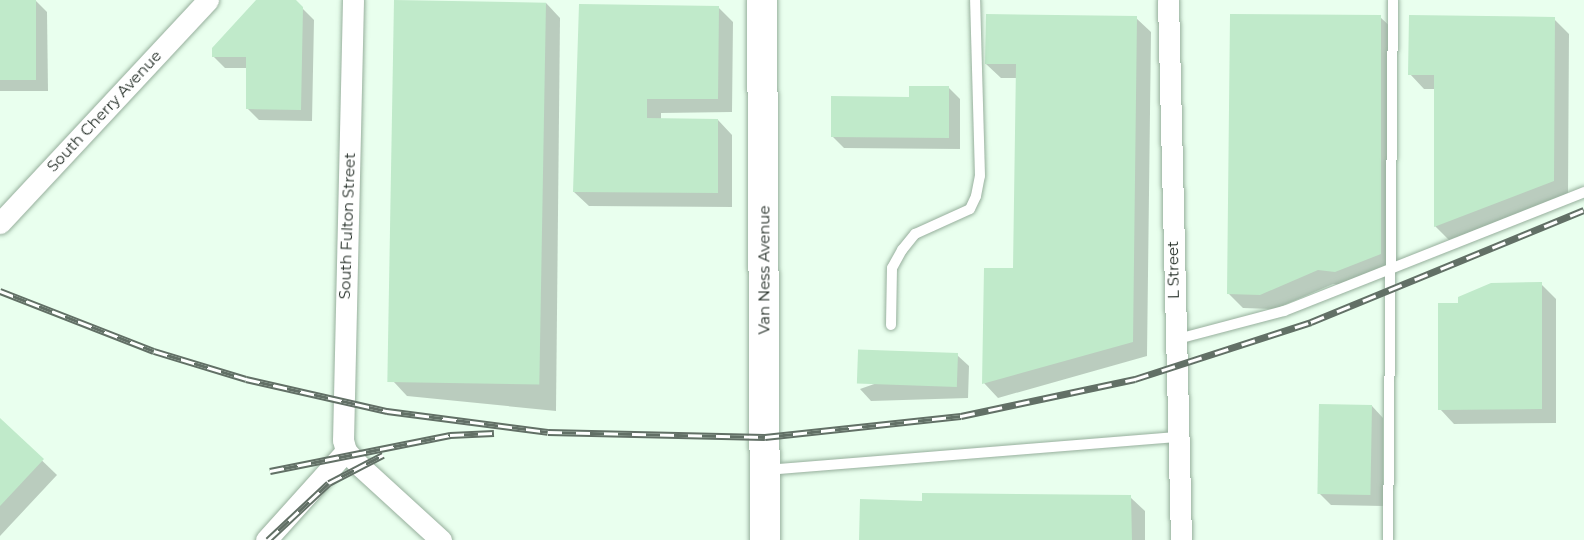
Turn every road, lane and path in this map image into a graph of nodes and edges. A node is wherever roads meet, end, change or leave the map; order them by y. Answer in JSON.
{"nodes":[{"id":1,"x":208,"y":0,"type":"edge"},
{"id":2,"x":353,"y":0,"type":"edge"},
{"id":3,"x":762,"y":0,"type":"edge"},
{"id":4,"x":975,"y":0,"type":"edge"},
{"id":5,"x":1168,"y":0,"type":"edge"},
{"id":6,"x":1394,"y":0,"type":"edge"},
{"id":7,"x":1584,"y":192,"type":"edge"},
{"id":8,"x":0,"y":222,"type":"edge"},
{"id":9,"x":1391,"y":269,"type":"junction"},
{"id":10,"x":891,"y":325,"type":"dead end"},
{"id":11,"x":1174,"y":340,"type":"junction"},
{"id":12,"x":1178,"y":437,"type":"junction"},
{"id":13,"x":346,"y":452,"type":"junction"},
{"id":14,"x":765,"y":470,"type":"junction"},
{"id":15,"x":266,"y":540,"type":"edge"},
{"id":16,"x":441,"y":540,"type":"edge"},
{"id":17,"x":765,"y":540,"type":"edge"},
{"id":18,"x":1181,"y":540,"type":"edge"},
{"id":19,"x":1388,"y":540,"type":"edge"}],
"edges":[{"from":1,"to":8,"type":"street","name":"South Cherry Avenue"},
{"from":2,"to":13,"type":"street","name":"South Fulton Street"},
{"from":3,"to":14,"type":"street","name":"Van Ness Avenue"},
{"from":4,"to":10,"type":"lane"},
{"from":5,"to":11,"type":"street","name":"L Street"},
{"from":6,"to":9,"type":"lane"},
{"from":7,"to":9,"type":"lane"},
{"from":9,"to":11,"type":"lane"},
{"from":9,"to":19,"type":"lane"},
{"from":11,"to":12,"type":"street","name":"L Street"},
{"from":12,"to":14,"type":"lane"},
{"from":12,"to":18,"type":"street","name":"L Street"},
{"from":13,"to":15,"type":"street"},
{"from":13,"to":16,"type":"street"},
{"from":14,"to":17,"type":"street","name":"Van Ness Avenue"}]}
